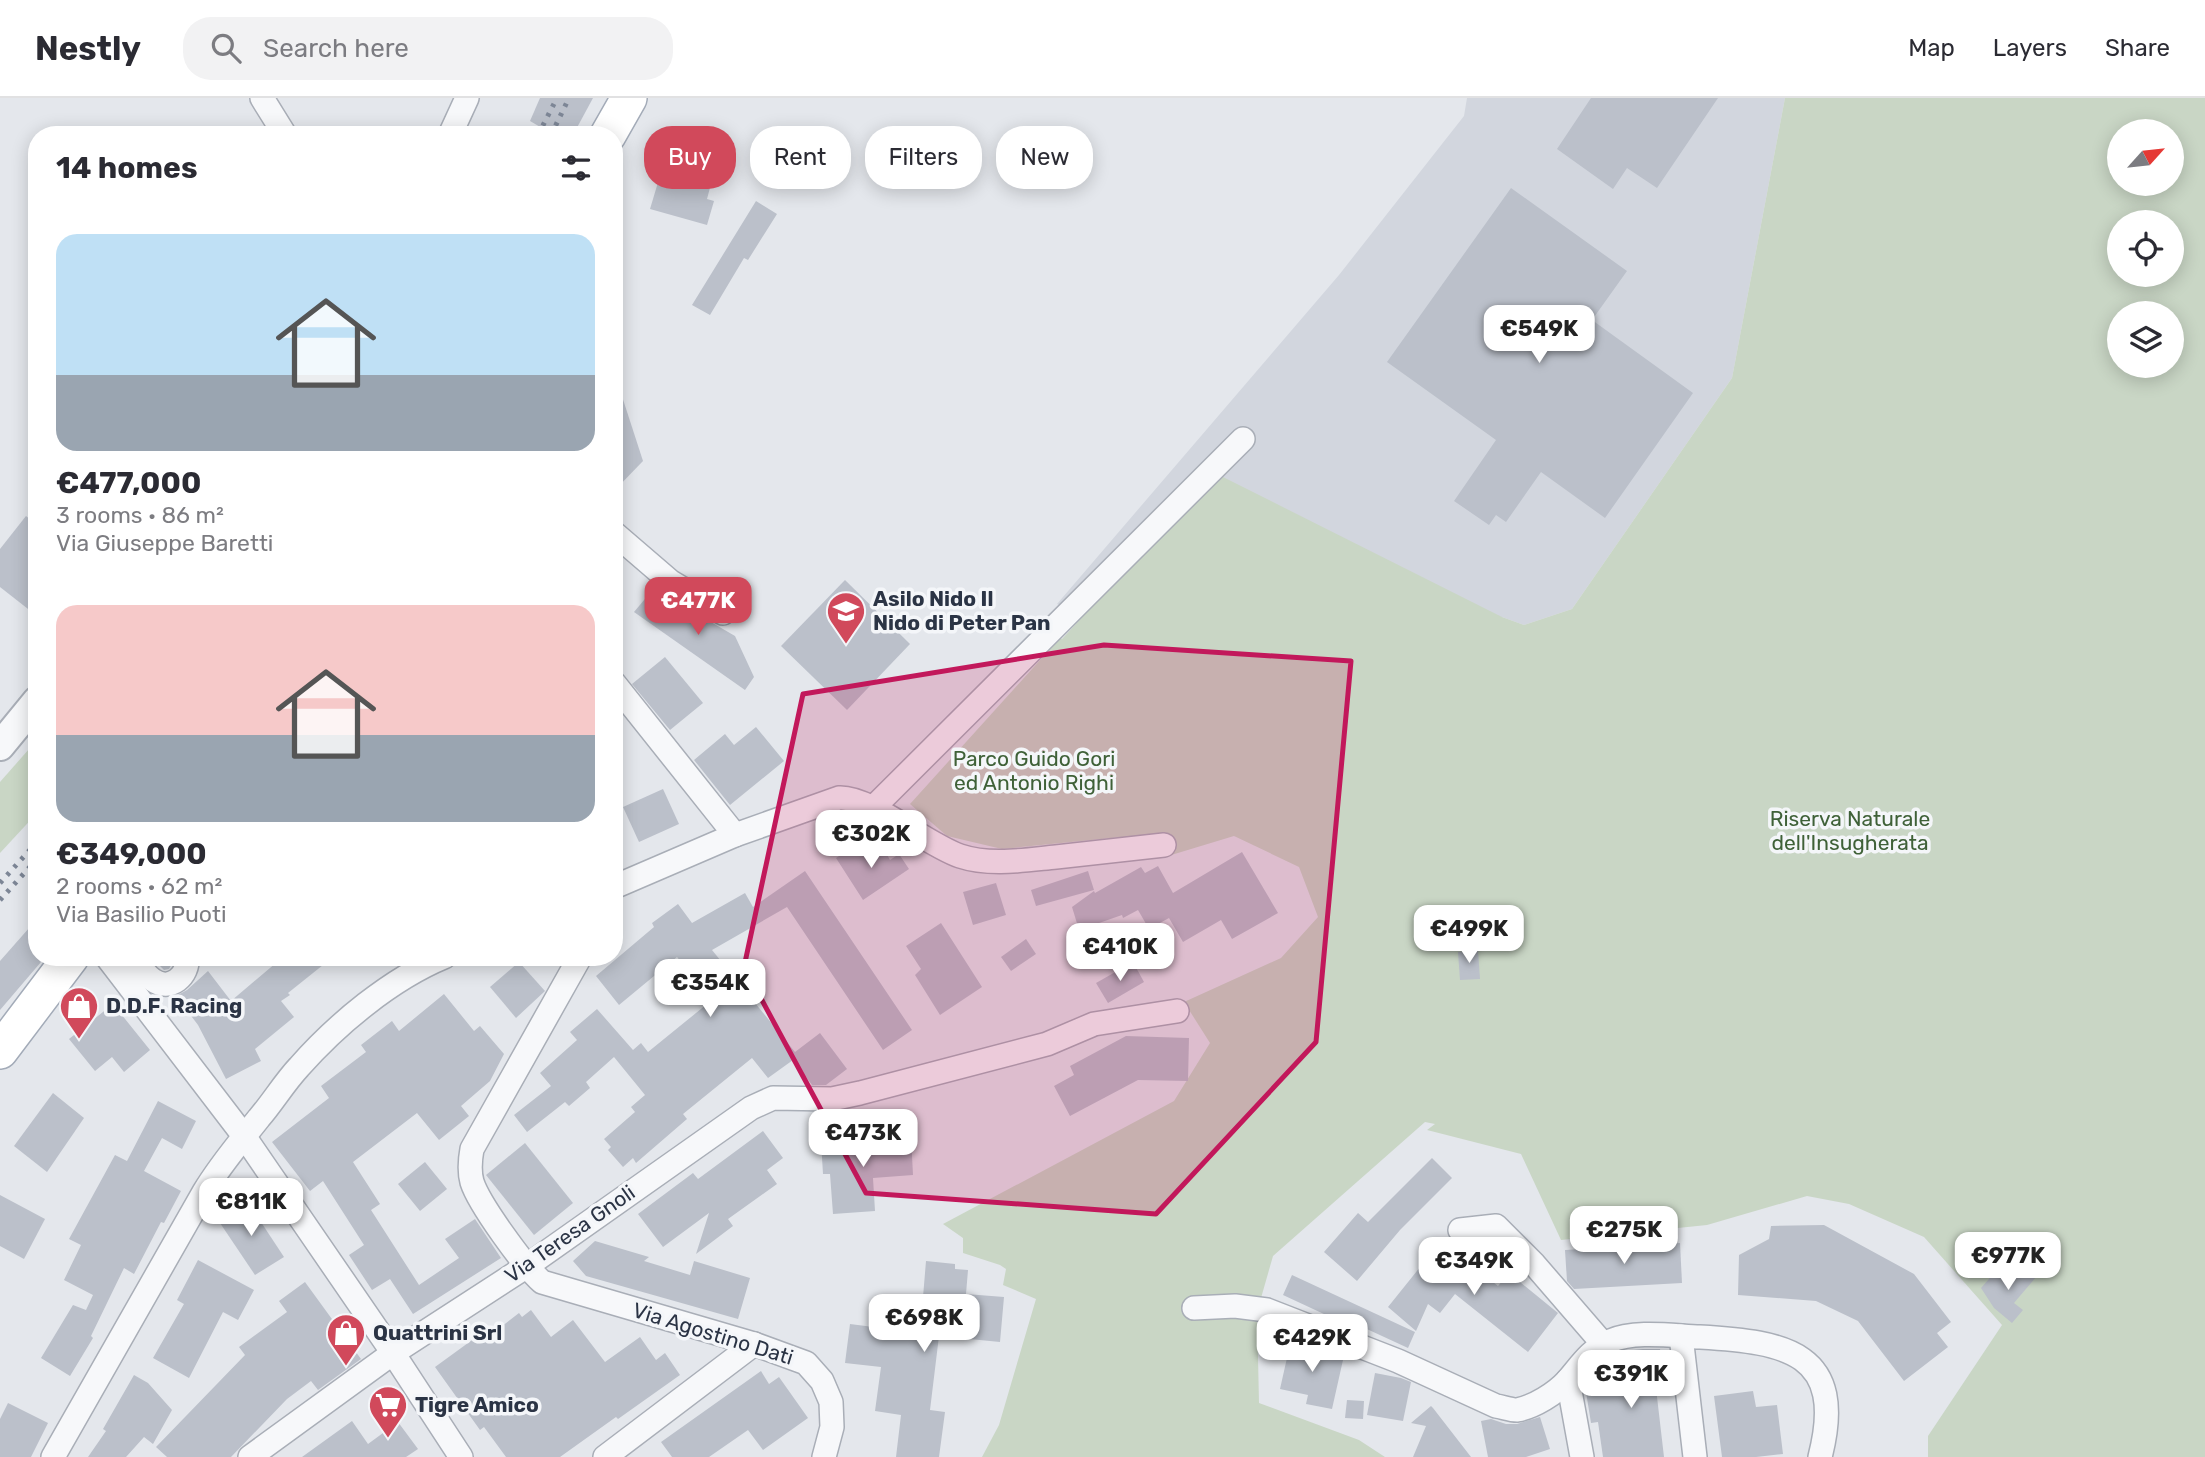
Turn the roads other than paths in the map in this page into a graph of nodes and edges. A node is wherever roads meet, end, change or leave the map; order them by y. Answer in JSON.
{"nodes":[{"id":1,"x":262,"y":98,"type":"edge"},
{"id":2,"x":467,"y":98,"type":"edge"},
{"id":3,"x":629,"y":98,"type":"edge"},
{"id":4,"x":279,"y":126,"type":"edge"},
{"id":5,"x":454,"y":126,"type":"edge"},
{"id":6,"x":613,"y":126,"type":"edge"},
{"id":7,"x":1243,"y":439,"type":"dead end"},
{"id":8,"x":623,"y":541,"type":"edge"},
{"id":9,"x":723,"y":613,"type":"dead end"},
{"id":10,"x":623,"y":693,"type":"edge"},
{"id":11,"x":28,"y":712,"type":"edge"},
{"id":12,"x":0,"y":746,"type":"edge"},
{"id":13,"x":872,"y":809,"type":"junction"},
{"id":14,"x":735,"y":835,"type":"junction"},
{"id":15,"x":1164,"y":845,"type":"dead end"},
{"id":16,"x":623,"y":887,"type":"edge"},
{"id":17,"x":64,"y":966,"type":"edge"},
{"id":18,"x":114,"y":966,"type":"edge"},
{"id":19,"x":141,"y":966,"type":"edge"},
{"id":20,"x":187,"y":966,"type":"edge"},
{"id":21,"x":425,"y":966,"type":"edge"},
{"id":22,"x":575,"y":966,"type":"edge"},
{"id":23,"x":1177,"y":1011,"type":"dead end"},
{"id":24,"x":0,"y":1051,"type":"edge"},
{"id":25,"x":244,"y":1136,"type":"junction"},
{"id":26,"x":1460,"y":1230,"type":"dead end"},
{"id":27,"x":527,"y":1266,"type":"junction"},
{"id":28,"x":1194,"y":1308,"type":"dead end"},
{"id":29,"x":1681,"y":1336,"type":"junction"},
{"id":30,"x":754,"y":1344,"type":"junction"},
{"id":31,"x":1604,"y":1345,"type":"junction"},
{"id":32,"x":393,"y":1353,"type":"junction"},
{"id":33,"x":1568,"y":1380,"type":"junction"},
{"id":34,"x":53,"y":1457,"type":"edge"},
{"id":35,"x":250,"y":1457,"type":"edge"},
{"id":36,"x":461,"y":1457,"type":"edge"},
{"id":37,"x":605,"y":1457,"type":"edge"},
{"id":38,"x":824,"y":1457,"type":"edge"},
{"id":39,"x":1582,"y":1457,"type":"edge"},
{"id":40,"x":1695,"y":1457,"type":"edge"},
{"id":41,"x":1820,"y":1457,"type":"edge"}],
"edges":[{"from":1,"to":4,"type":"street"},
{"from":2,"to":5,"type":"street"},
{"from":3,"to":6,"type":"main road"},
{"from":7,"to":13,"type":"street"},
{"from":8,"to":9,"type":"street"},
{"from":10,"to":14,"type":"street"},
{"from":11,"to":12,"type":"street"},
{"from":13,"to":14,"type":"street"},
{"from":13,"to":15,"type":"street"},
{"from":14,"to":16,"type":"street"},
{"from":17,"to":24,"type":"main road"},
{"from":18,"to":25,"type":"street"},
{"from":19,"to":20,"type":"street"},
{"from":21,"to":25,"type":"street"},
{"from":22,"to":27,"type":"street","name":"Via Agostino Dati"},
{"from":23,"to":27,"type":"street","name":"Via Teresa Gnoli"},
{"from":25,"to":32,"type":"street"},
{"from":25,"to":34,"type":"street"},
{"from":26,"to":31,"type":"street"},
{"from":27,"to":30,"type":"street","name":"Via Agostino Dati"},
{"from":27,"to":32,"type":"street","name":"Via Teresa Gnoli"},
{"from":28,"to":33,"type":"street"},
{"from":29,"to":31,"type":"street"},
{"from":29,"to":40,"type":"street"},
{"from":29,"to":41,"type":"street"},
{"from":30,"to":37,"type":"street"},
{"from":30,"to":38,"type":"street","name":"Via Agostino Dati"},
{"from":31,"to":33,"type":"street"},
{"from":32,"to":35,"type":"street","name":"Via Teresa Gnoli"},
{"from":32,"to":36,"type":"street"},
{"from":33,"to":39,"type":"street"}]}
